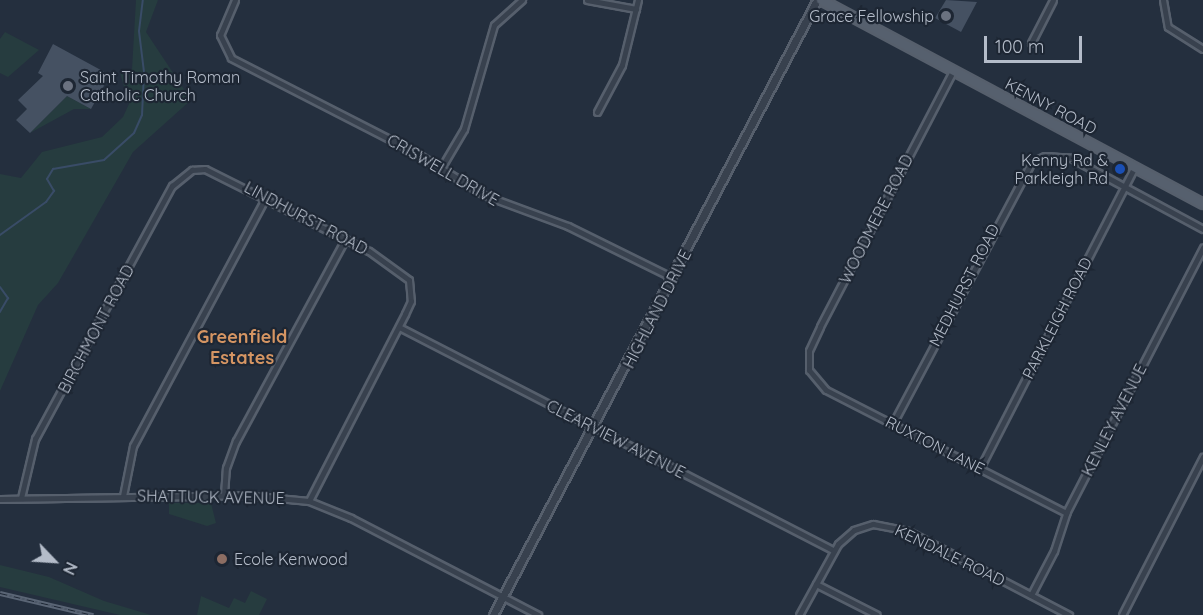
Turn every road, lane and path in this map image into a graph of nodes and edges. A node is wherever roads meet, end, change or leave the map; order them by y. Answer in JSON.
{"nodes":[{"id":1,"x":235,"y":0,"type":"edge"},
{"id":2,"x":522,"y":0,"type":"edge"},
{"id":3,"x":587,"y":0,"type":"edge"},
{"id":4,"x":638,"y":0,"type":"edge"},
{"id":5,"x":817,"y":0,"type":"edge"},
{"id":6,"x":821,"y":0,"type":"edge"},
{"id":7,"x":1053,"y":0,"type":"edge"},
{"id":8,"x":1163,"y":0,"type":"edge"},
{"id":9,"x":636,"y":9,"type":"junction"},
{"id":10,"x":1031,"y":43,"type":"dead end"},
{"id":11,"x":1203,"y":49,"type":"edge"},
{"id":12,"x":953,"y":71,"type":"junction"},
{"id":13,"x":597,"y":112,"type":"dead end"},
{"id":14,"x":1135,"y":167,"type":"junction"},
{"id":15,"x":441,"y":168,"type":"junction"},
{"id":16,"x":192,"y":170,"type":"joint"},
{"id":17,"x":1125,"y":187,"type":"junction"},
{"id":18,"x":266,"y":197,"type":"junction"},
{"id":19,"x":1203,"y":204,"type":"edge"},
{"id":20,"x":1203,"y":230,"type":"edge"},
{"id":21,"x":345,"y":238,"type":"junction"},
{"id":22,"x":1203,"y":247,"type":"edge"},
{"id":23,"x":673,"y":278,"type":"junction"},
{"id":24,"x":399,"y":327,"type":"junction"},
{"id":25,"x":809,"y":370,"type":"joint"},
{"id":26,"x":893,"y":423,"type":"junction"},
{"id":27,"x":594,"y":428,"type":"junction"},
{"id":28,"x":1203,"y":457,"type":"edge"},
{"id":29,"x":980,"y":468,"type":"junction"},
{"id":30,"x":224,"y":495,"type":"junction"},
{"id":31,"x":123,"y":496,"type":"junction"},
{"id":32,"x":21,"y":498,"type":"junction"},
{"id":33,"x":0,"y":499,"type":"edge"},
{"id":34,"x":309,"y":501,"type":"junction"},
{"id":35,"x":1066,"y":513,"type":"junction"},
{"id":36,"x":834,"y":551,"type":"junction"},
{"id":37,"x":816,"y":584,"type":"junction"},
{"id":38,"x":1031,"y":596,"type":"junction"},
{"id":39,"x":503,"y":597,"type":"junction"},
{"id":40,"x":493,"y":615,"type":"edge"},
{"id":41,"x":538,"y":615,"type":"edge"},
{"id":42,"x":799,"y":615,"type":"edge"},
{"id":43,"x":876,"y":615,"type":"edge"},
{"id":44,"x":1069,"y":615,"type":"edge"},
{"id":45,"x":1122,"y":615,"type":"edge"}],
"edges":[{"from":1,"to":15,"type":"street","name":"CRISWELL DRIVE"},
{"from":2,"to":15,"type":"street"},
{"from":3,"to":9,"type":"street"},
{"from":4,"to":9,"type":"street"},
{"from":5,"to":23,"type":"street","name":"HIGHLAND DRIVE"},
{"from":6,"to":12,"type":"main road","name":"KENNY ROAD"},
{"from":7,"to":10,"type":"street"},
{"from":8,"to":11,"type":"street"},
{"from":9,"to":13,"type":"street"},
{"from":12,"to":14,"type":"main road","name":"KENNY ROAD"},
{"from":12,"to":25,"type":"street","name":"WOODMERE ROAD"},
{"from":14,"to":17,"type":"street","name":"PARKLEIGH ROAD"},
{"from":14,"to":19,"type":"main road","name":"KENNY ROAD"},
{"from":15,"to":23,"type":"street","name":"CRISWELL DRIVE"},
{"from":16,"to":18,"type":"street","name":"LINDHURST ROAD"},
{"from":16,"to":32,"type":"street","name":"BIRCHMONT ROAD"},
{"from":17,"to":20,"type":"street"},
{"from":17,"to":26,"type":"street","name":"MEDHURST ROAD"},
{"from":17,"to":29,"type":"street","name":"PARKLEIGH ROAD"},
{"from":18,"to":21,"type":"street","name":"LINDHURST ROAD"},
{"from":18,"to":31,"type":"street"},
{"from":21,"to":24,"type":"street","name":"LINDHURST ROAD"},
{"from":21,"to":30,"type":"street"},
{"from":22,"to":35,"type":"street","name":"KENLEY AVENUE"},
{"from":23,"to":27,"type":"street","name":"HIGHLAND DRIVE"},
{"from":24,"to":27,"type":"street","name":"CLEARVIEW AVENUE"},
{"from":24,"to":34,"type":"street"},
{"from":25,"to":26,"type":"street","name":"RUXTON LANE"},
{"from":26,"to":29,"type":"street","name":"RUXTON LANE"},
{"from":27,"to":36,"type":"street","name":"CLEARVIEW AVENUE"},
{"from":27,"to":39,"type":"street","name":"HIGHLAND DRIVE"},
{"from":28,"to":45,"type":"street"},
{"from":29,"to":35,"type":"street","name":"RUXTON LANE"},
{"from":30,"to":31,"type":"street","name":"SHATTUCK AVENUE"},
{"from":30,"to":34,"type":"street","name":"SHATTUCK AVENUE"},
{"from":31,"to":32,"type":"street","name":"SHATTUCK AVENUE"},
{"from":32,"to":33,"type":"street","name":"SHATTUCK AVENUE"},
{"from":34,"to":39,"type":"street","name":"SHATTUCK AVENUE"},
{"from":35,"to":38,"type":"street","name":"KENLEY AVENUE"},
{"from":36,"to":37,"type":"street","name":"KENDALE ROAD"},
{"from":36,"to":38,"type":"street","name":"KENDALE ROAD"},
{"from":37,"to":42,"type":"street","name":"KENDALE ROAD"},
{"from":37,"to":43,"type":"street"},
{"from":38,"to":44,"type":"street","name":"KENDALE ROAD"},
{"from":39,"to":40,"type":"street","name":"HIGHLAND DRIVE"},
{"from":39,"to":41,"type":"street","name":"SHATTUCK AVENUE"}]}
